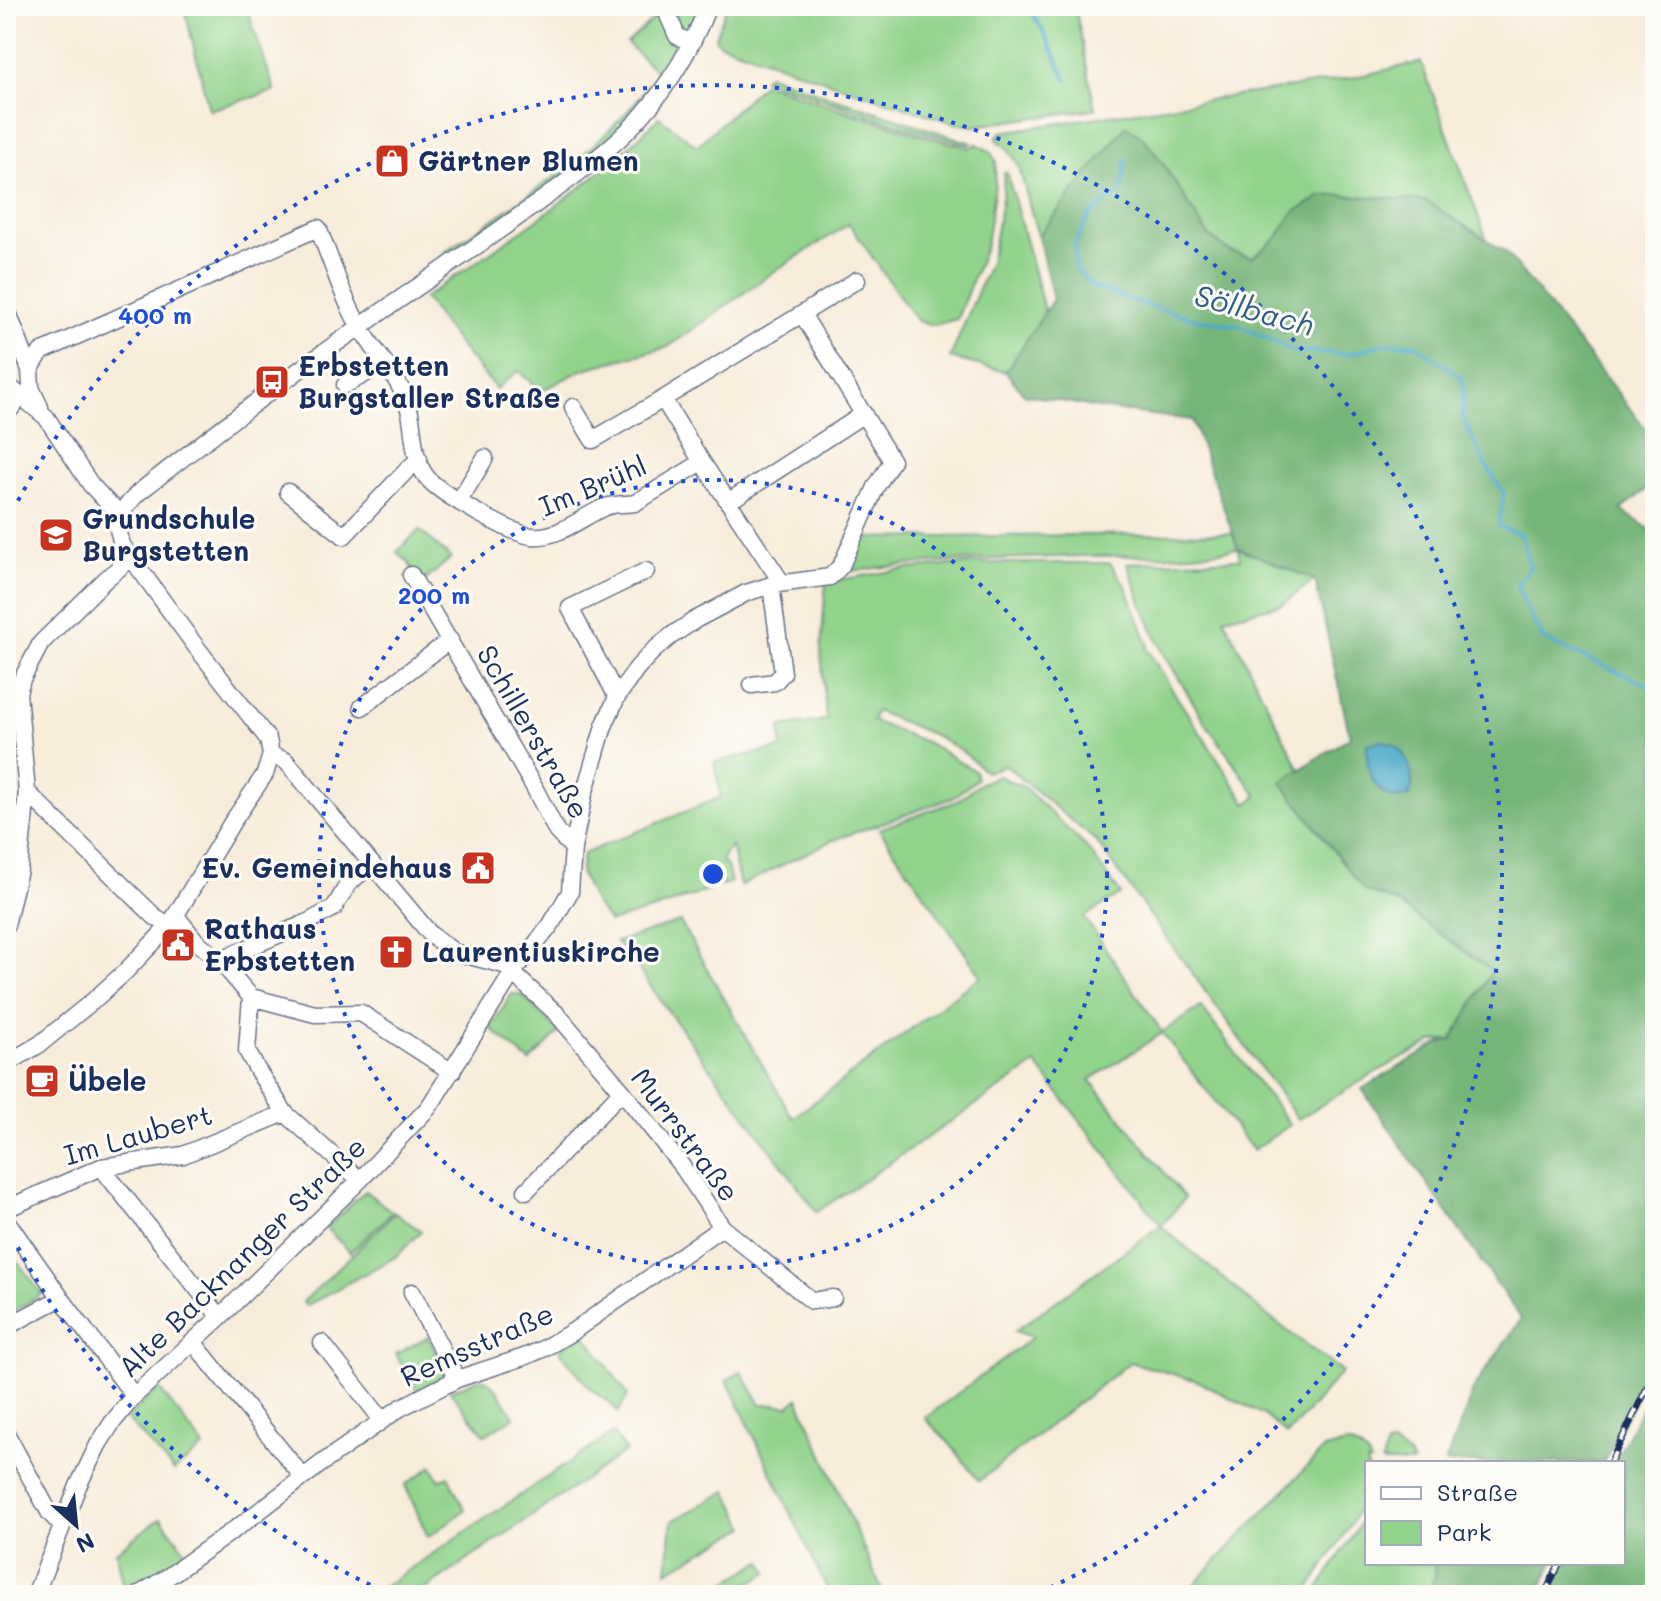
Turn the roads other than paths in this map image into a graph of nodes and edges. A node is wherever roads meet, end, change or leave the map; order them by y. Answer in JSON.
{"nodes":[{"id":1,"x":664,"y":6,"type":"edge"},
{"id":2,"x":708,"y":6,"type":"edge"},
{"id":3,"x":692,"y":43,"type":"junction"},
{"id":4,"x":857,"y":280,"type":"dead end"},
{"id":5,"x":6,"y":307,"type":"edge"},
{"id":6,"x":802,"y":314,"type":"junction"},
{"id":7,"x":360,"y":327,"type":"junction"},
{"id":8,"x":385,"y":363,"type":"junction"},
{"id":9,"x":30,"y":370,"type":"junction"},
{"id":10,"x":6,"y":384,"type":"edge"},
{"id":11,"x":345,"y":385,"type":"dead end"},
{"id":12,"x":22,"y":396,"type":"junction"},
{"id":13,"x":663,"y":399,"type":"junction"},
{"id":14,"x":573,"y":407,"type":"dead end"},
{"id":15,"x":6,"y":414,"type":"edge"},
{"id":16,"x":864,"y":414,"type":"junction"},
{"id":17,"x":46,"y":417,"type":"junction"},
{"id":18,"x":485,"y":458,"type":"dead end"},
{"id":19,"x":419,"y":459,"type":"junction"},
{"id":20,"x":702,"y":462,"type":"junction"},
{"id":21,"x":288,"y":492,"type":"dead end"},
{"id":22,"x":459,"y":501,"type":"junction"},
{"id":23,"x":728,"y":502,"type":"junction"},
{"id":24,"x":120,"y":513,"type":"junction"},
{"id":25,"x":131,"y":558,"type":"junction"},
{"id":26,"x":646,"y":571,"type":"dead end"},
{"id":27,"x":411,"y":575,"type":"dead end"},
{"id":28,"x":776,"y":584,"type":"junction"},
{"id":29,"x":450,"y":640,"type":"junction"},
{"id":30,"x":752,"y":685,"type":"dead end"},
{"id":31,"x":12,"y":692,"type":"edge"},
{"id":32,"x":617,"y":697,"type":"junction"},
{"id":33,"x":362,"y":707,"type":"dead end"},
{"id":34,"x":271,"y":755,"type":"junction"},
{"id":35,"x":27,"y":792,"type":"junction"},
{"id":36,"x":573,"y":848,"type":"junction"},
{"id":37,"x":371,"y":864,"type":"junction"},
{"id":38,"x":172,"y":921,"type":"junction"},
{"id":39,"x":6,"y":925,"type":"edge"},
{"id":40,"x":219,"y":960,"type":"junction"},
{"id":41,"x":513,"y":972,"type":"junction"},
{"id":42,"x":251,"y":997,"type":"junction"},
{"id":43,"x":6,"y":1064,"type":"edge"},
{"id":44,"x":452,"y":1072,"type":"junction"},
{"id":45,"x":622,"y":1091,"type":"junction"},
{"id":46,"x":285,"y":1113,"type":"junction"},
{"id":47,"x":101,"y":1167,"type":"junction"},
{"id":48,"x":360,"y":1180,"type":"junction"},
{"id":49,"x":526,"y":1191,"type":"dead end"},
{"id":50,"x":6,"y":1209,"type":"edge"},
{"id":51,"x":6,"y":1220,"type":"edge"},
{"id":52,"x":722,"y":1227,"type":"junction"},
{"id":53,"x":412,"y":1292,"type":"dead end"},
{"id":54,"x":61,"y":1298,"type":"junction"},
{"id":55,"x":833,"y":1298,"type":"dead end"},
{"id":56,"x":220,"y":1317,"type":"junction"},
{"id":57,"x":6,"y":1327,"type":"edge"},
{"id":58,"x":193,"y":1342,"type":"junction"},
{"id":59,"x":322,"y":1343,"type":"dead end"},
{"id":60,"x":457,"y":1379,"type":"junction"},
{"id":61,"x":134,"y":1396,"type":"junction"},
{"id":62,"x":382,"y":1420,"type":"junction"},
{"id":63,"x":6,"y":1433,"type":"edge"},
{"id":64,"x":303,"y":1477,"type":"junction"},
{"id":65,"x":62,"y":1526,"type":"junction"},
{"id":66,"x":38,"y":1594,"type":"edge"},
{"id":67,"x":138,"y":1595,"type":"edge"}],
"edges":[{"from":1,"to":3,"type":"street"},
{"from":2,"to":3,"type":"street"},
{"from":3,"to":7,"type":"street"},
{"from":4,"to":6,"type":"street"},
{"from":5,"to":9,"type":"street"},
{"from":6,"to":13,"type":"street"},
{"from":6,"to":16,"type":"street"},
{"from":7,"to":8,"type":"street","name":"Im Brühl"},
{"from":7,"to":9,"type":"street","name":"Im Brühl"},
{"from":7,"to":24,"type":"street"},
{"from":8,"to":11,"type":"street"},
{"from":8,"to":19,"type":"street","name":"Im Brühl"},
{"from":9,"to":17,"type":"street"},
{"from":10,"to":12,"type":"street"},
{"from":12,"to":15,"type":"street"},
{"from":12,"to":17,"type":"street"},
{"from":13,"to":14,"type":"street"},
{"from":13,"to":20,"type":"street"},
{"from":16,"to":23,"type":"street"},
{"from":16,"to":28,"type":"street"},
{"from":17,"to":24,"type":"street"},
{"from":18,"to":22,"type":"street"},
{"from":19,"to":21,"type":"street"},
{"from":19,"to":22,"type":"street","name":"Im Brühl"},
{"from":20,"to":22,"type":"street","name":"Im Brühl"},
{"from":20,"to":23,"type":"street"},
{"from":23,"to":28,"type":"street"},
{"from":24,"to":25,"type":"street"},
{"from":25,"to":31,"type":"street"},
{"from":25,"to":34,"type":"street"},
{"from":26,"to":32,"type":"street"},
{"from":27,"to":29,"type":"street","name":"Schillerstraße"},
{"from":28,"to":30,"type":"street"},
{"from":28,"to":32,"type":"street"},
{"from":29,"to":33,"type":"street","name":"Schillerstraße"},
{"from":29,"to":36,"type":"street","name":"Schillerstraße"},
{"from":31,"to":35,"type":"street"},
{"from":32,"to":36,"type":"street"},
{"from":34,"to":37,"type":"street"},
{"from":34,"to":38,"type":"street"},
{"from":35,"to":38,"type":"street"},
{"from":35,"to":39,"type":"street"},
{"from":36,"to":41,"type":"street","name":"Alte Backnanger Straße"},
{"from":37,"to":40,"type":"street"},
{"from":37,"to":41,"type":"street"},
{"from":38,"to":40,"type":"street"},
{"from":38,"to":43,"type":"street"},
{"from":40,"to":42,"type":"street"},
{"from":41,"to":44,"type":"street","name":"Alte Backnanger Straße"},
{"from":41,"to":45,"type":"street","name":"Murrstraße"},
{"from":42,"to":44,"type":"street"},
{"from":42,"to":46,"type":"street"},
{"from":44,"to":48,"type":"street","name":"Alte Backnanger Straße"},
{"from":45,"to":49,"type":"street"},
{"from":45,"to":52,"type":"street","name":"Murrstraße"},
{"from":46,"to":47,"type":"street","name":"Im Laubert"},
{"from":46,"to":48,"type":"street"},
{"from":47,"to":50,"type":"street","name":"Im Laubert"},
{"from":47,"to":56,"type":"street"},
{"from":48,"to":56,"type":"street","name":"Alte Backnanger Straße"},
{"from":51,"to":54,"type":"street"},
{"from":52,"to":55,"type":"street","name":"Murrstraße"},
{"from":52,"to":60,"type":"street","name":"Remsstraße"},
{"from":53,"to":60,"type":"street"},
{"from":54,"to":57,"type":"street"},
{"from":54,"to":61,"type":"street"},
{"from":56,"to":58,"type":"street","name":"Alte Backnanger Straße"},
{"from":58,"to":61,"type":"street","name":"Alte Backnanger Straße"},
{"from":58,"to":64,"type":"street"},
{"from":59,"to":62,"type":"street"},
{"from":60,"to":62,"type":"street","name":"Remsstraße"},
{"from":61,"to":65,"type":"street","name":"Alte Backnanger Straße"},
{"from":62,"to":64,"type":"street","name":"Remsstraße"},
{"from":63,"to":65,"type":"street"},
{"from":64,"to":67,"type":"street","name":"Remsstraße"},
{"from":65,"to":66,"type":"street","name":"Alte Backnanger Straße"}]}
